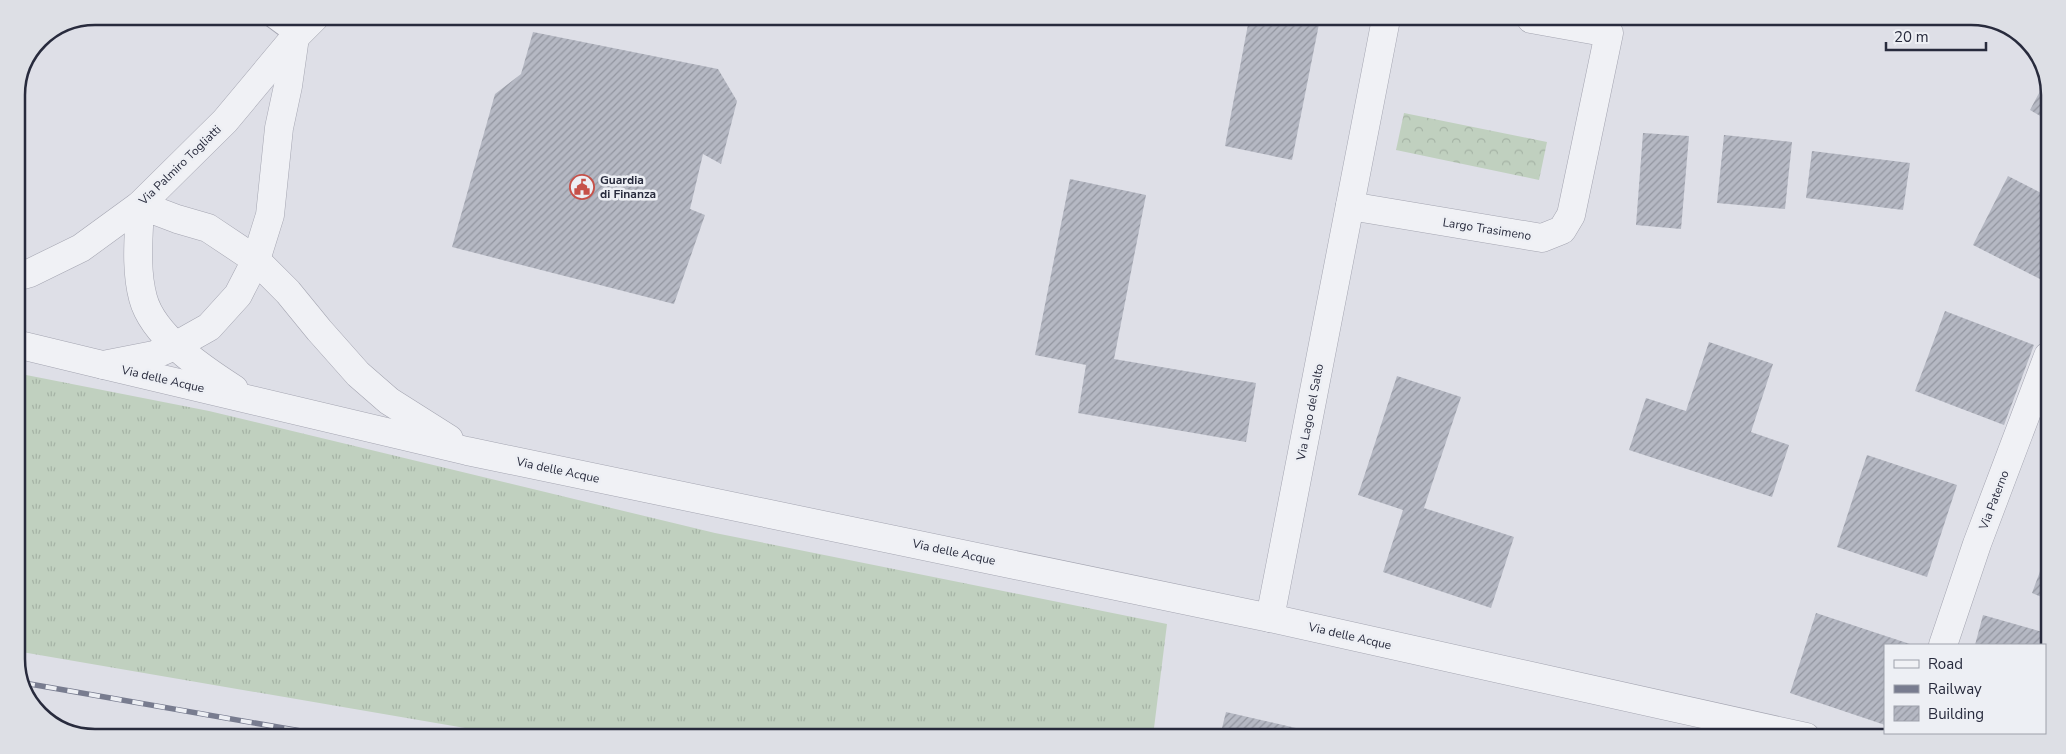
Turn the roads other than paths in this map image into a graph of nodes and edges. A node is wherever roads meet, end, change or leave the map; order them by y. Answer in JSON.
{"nodes":[{"id":1,"x":279,"y":25,"type":"edge"},
{"id":2,"x":306,"y":25,"type":"edge"},
{"id":3,"x":1385,"y":25,"type":"edge"},
{"id":4,"x":1561,"y":25,"type":"edge"},
{"id":5,"x":295,"y":37,"type":"junction"},
{"id":6,"x":140,"y":205,"type":"junction"},
{"id":7,"x":1350,"y":206,"type":"junction"},
{"id":8,"x":256,"y":260,"type":"junction"},
{"id":9,"x":25,"y":274,"type":"edge"},
{"id":10,"x":176,"y":345,"type":"junction"},
{"id":11,"x":25,"y":346,"type":"edge"},
{"id":12,"x":103,"y":365,"type":"junction"},
{"id":13,"x":2041,"y":375,"type":"edge"},
{"id":14,"x":249,"y":399,"type":"junction"},
{"id":15,"x":467,"y":451,"type":"junction"},
{"id":16,"x":1270,"y":618,"type":"junction"},
{"id":17,"x":1943,"y":644,"type":"edge"},
{"id":18,"x":1770,"y":729,"type":"edge"}],
"edges":[{"from":1,"to":5,"type":"lane"},
{"from":2,"to":5,"type":"street","name":"Via Palmiro Togliatti"},
{"from":3,"to":7,"type":"street"},
{"from":4,"to":7,"type":"street","name":"Largo Trasimeno"},
{"from":5,"to":6,"type":"street","name":"Via Palmiro Togliatti"},
{"from":5,"to":8,"type":"street"},
{"from":6,"to":8,"type":"street"},
{"from":6,"to":9,"type":"street","name":"Via Palmiro Togliatti"},
{"from":6,"to":10,"type":"street"},
{"from":7,"to":16,"type":"street","name":"Via Lago del Salto"},
{"from":8,"to":10,"type":"street"},
{"from":8,"to":15,"type":"street"},
{"from":10,"to":12,"type":"street"},
{"from":10,"to":14,"type":"street"},
{"from":11,"to":12,"type":"street","name":"Via delle Acque"},
{"from":12,"to":14,"type":"street","name":"Via delle Acque"},
{"from":13,"to":17,"type":"street","name":"Via Paterno"},
{"from":14,"to":15,"type":"street","name":"Via delle Acque"},
{"from":15,"to":16,"type":"street","name":"Via delle Acque"},
{"from":16,"to":18,"type":"street","name":"Via delle Acque"}]}
